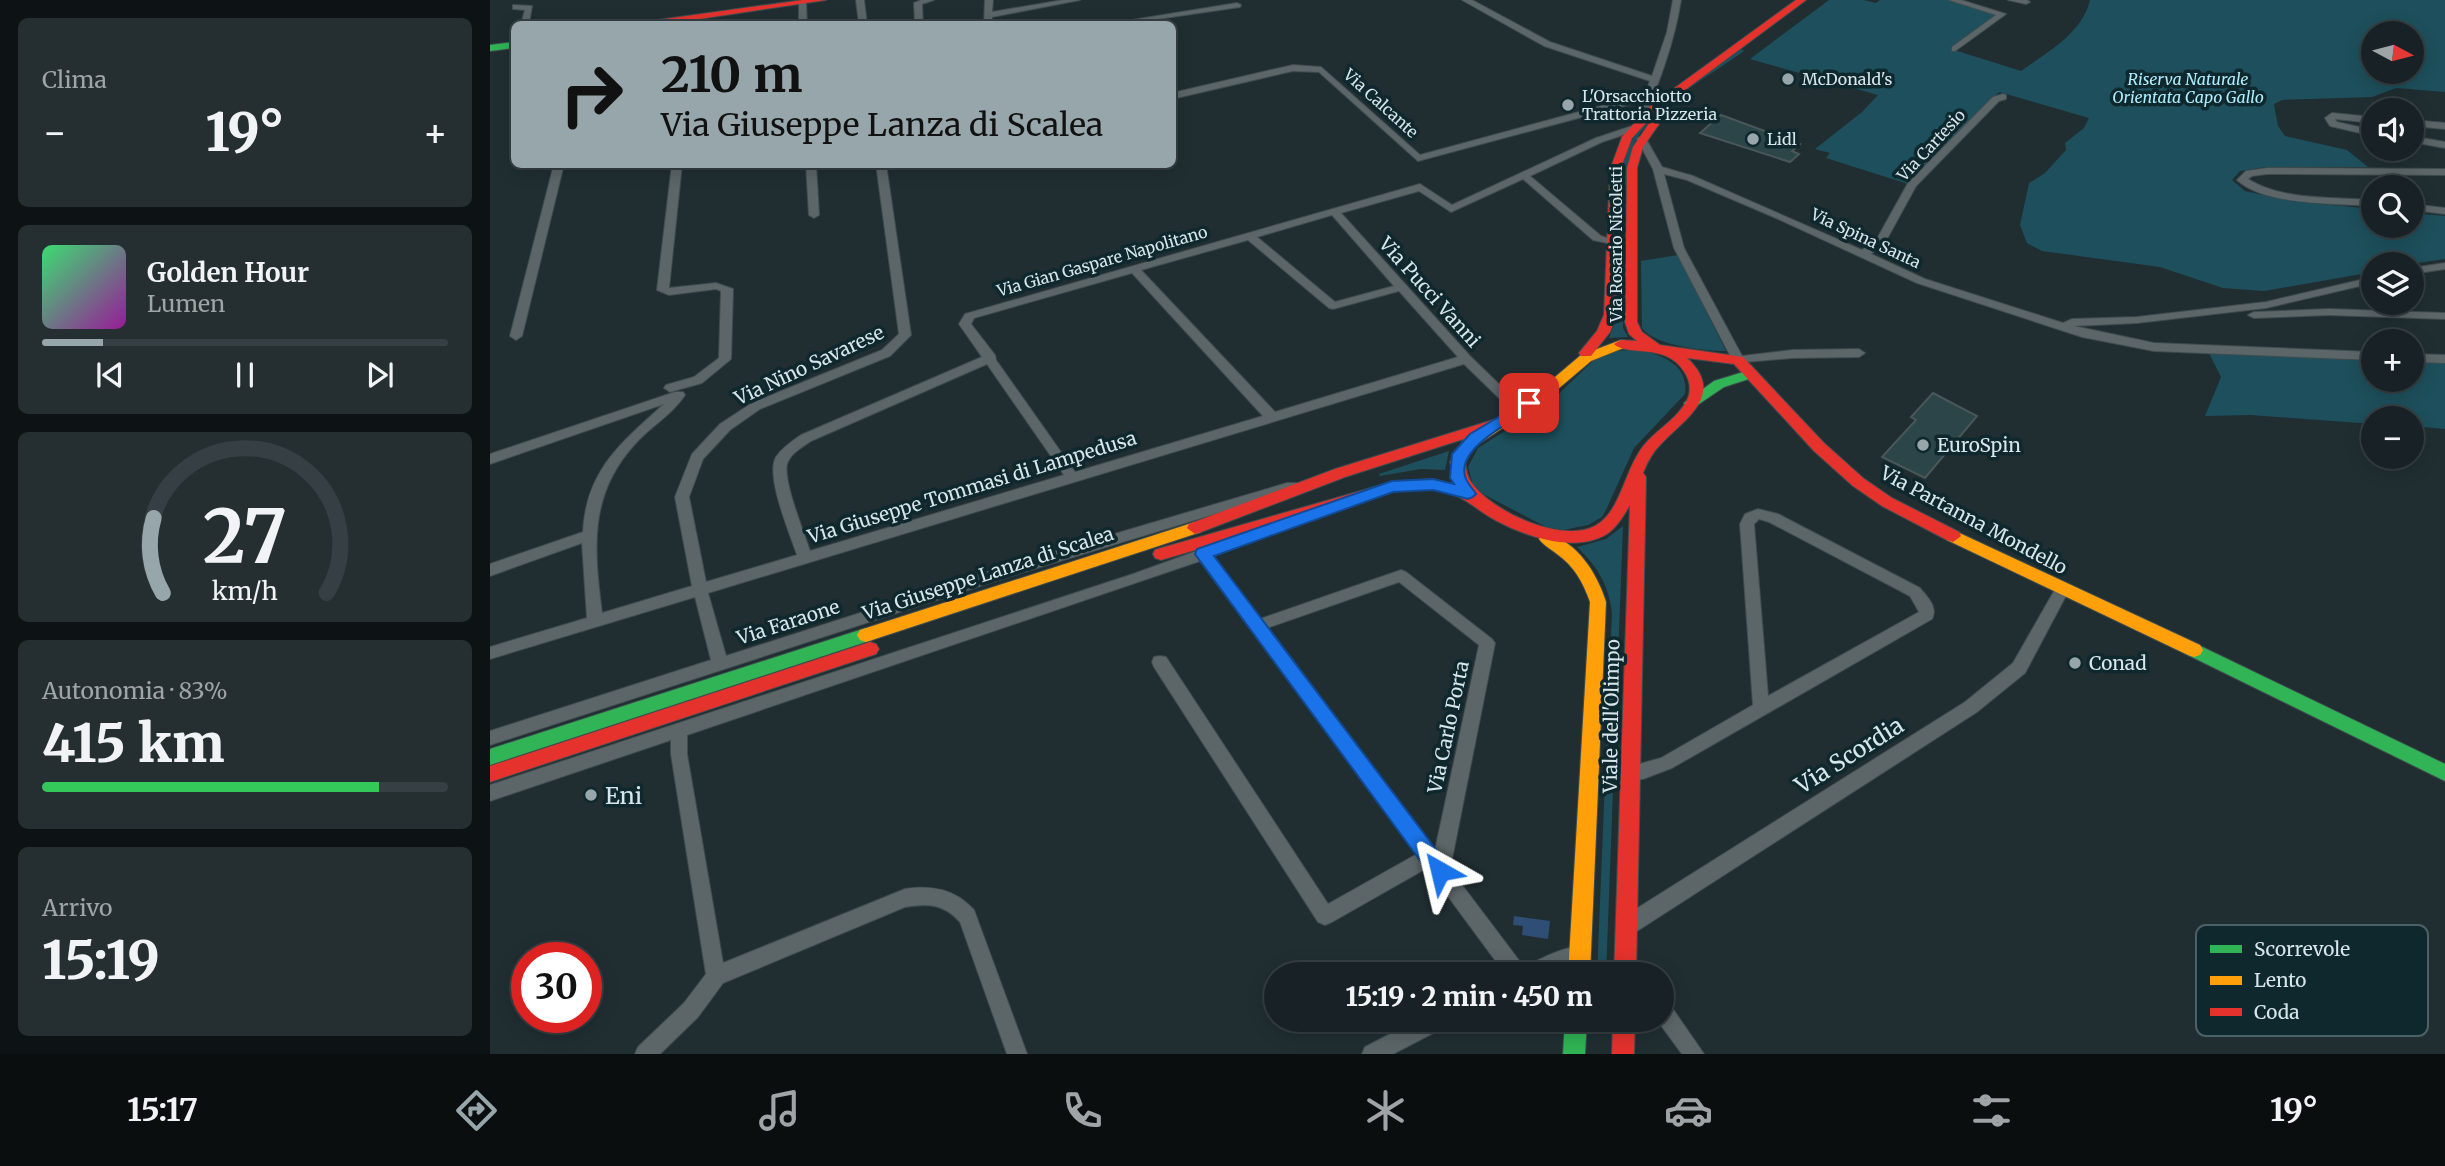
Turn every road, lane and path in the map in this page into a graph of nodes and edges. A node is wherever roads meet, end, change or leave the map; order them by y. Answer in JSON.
{"nodes":[{"id":1,"x":822,"y":0,"type":"edge"},
{"id":2,"x":860,"y":0,"type":"edge"},
{"id":3,"x":930,"y":0,"type":"edge"},
{"id":4,"x":989,"y":0,"type":"edge"},
{"id":5,"x":1076,"y":0,"type":"edge"},
{"id":6,"x":1466,"y":0,"type":"edge"},
{"id":7,"x":1678,"y":0,"type":"edge"},
{"id":8,"x":1802,"y":0,"type":"edge"},
{"id":9,"x":1818,"y":0,"type":"edge"},
{"id":10,"x":1953,"y":0,"type":"edge"},
{"id":11,"x":2012,"y":0,"type":"edge"},
{"id":12,"x":2026,"y":2,"type":"dead end"},
{"id":13,"x":802,"y":3,"type":"junction"},
{"id":14,"x":1237,"y":5,"type":"dead end"},
{"id":15,"x":516,"y":7,"type":"dead end"},
{"id":16,"x":989,"y":15,"type":"junction"},
{"id":17,"x":526,"y":21,"type":"edge"},
{"id":18,"x":694,"y":21,"type":"edge"},
{"id":19,"x":803,"y":21,"type":"edge"},
{"id":20,"x":863,"y":21,"type":"edge"},
{"id":21,"x":919,"y":21,"type":"edge"},
{"id":22,"x":988,"y":21,"type":"edge"},
{"id":23,"x":1131,"y":21,"type":"edge"},
{"id":24,"x":1760,"y":37,"type":"junction"},
{"id":25,"x":511,"y":45,"type":"edge"},
{"id":26,"x":490,"y":48,"type":"edge"},
{"id":27,"x":1955,"y":49,"type":"dead end"},
{"id":28,"x":1741,"y":51,"type":"junction"},
{"id":29,"x":1655,"y":83,"type":"junction"},
{"id":30,"x":1677,"y":91,"type":"junction"},
{"id":31,"x":1176,"y":95,"type":"edge"},
{"id":32,"x":1649,"y":96,"type":"junction"},
{"id":33,"x":2003,"y":97,"type":"dead end"},
{"id":34,"x":2361,"y":119,"type":"edge"},
{"id":35,"x":2424,"y":124,"type":"edge"},
{"id":36,"x":2445,"y":125,"type":"edge"},
{"id":37,"x":1637,"y":130,"type":"junction"},
{"id":38,"x":2361,"y":130,"type":"edge"},
{"id":39,"x":2424,"y":141,"type":"edge"},
{"id":40,"x":2445,"y":145,"type":"edge"},
{"id":41,"x":558,"y":168,"type":"edge"},
{"id":42,"x":677,"y":168,"type":"edge"},
{"id":43,"x":811,"y":168,"type":"edge"},
{"id":44,"x":882,"y":168,"type":"edge"},
{"id":45,"x":1658,"y":169,"type":"junction"},
{"id":46,"x":2445,"y":172,"type":"edge"},
{"id":47,"x":1525,"y":176,"type":"junction"},
{"id":48,"x":2361,"y":202,"type":"edge"},
{"id":49,"x":2424,"y":208,"type":"edge"},
{"id":50,"x":1334,"y":211,"type":"junction"},
{"id":51,"x":2445,"y":211,"type":"edge"},
{"id":52,"x":814,"y":215,"type":"dead end"},
{"id":53,"x":1249,"y":235,"type":"junction"},
{"id":54,"x":1613,"y":243,"type":"junction"},
{"id":55,"x":1863,"y":255,"type":"junction"},
{"id":56,"x":2445,"y":266,"type":"edge"},
{"id":57,"x":1133,"y":268,"type":"junction"},
{"id":58,"x":2424,"y":269,"type":"edge"},
{"id":59,"x":2361,"y":283,"type":"edge"},
{"id":60,"x":1402,"y":286,"type":"junction"},
{"id":61,"x":2207,"y":312,"type":"junction"},
{"id":62,"x":2445,"y":316,"type":"edge"},
{"id":63,"x":2064,"y":327,"type":"junction"},
{"id":64,"x":516,"y":336,"type":"dead end"},
{"id":65,"x":1662,"y":349,"type":"junction"},
{"id":66,"x":1859,"y":353,"type":"dead end"},
{"id":67,"x":2361,"y":356,"type":"edge"},
{"id":68,"x":991,"y":358,"type":"junction"},
{"id":69,"x":1582,"y":358,"type":"junction"},
{"id":70,"x":2424,"y":358,"type":"edge"},
{"id":71,"x":1466,"y":359,"type":"junction"},
{"id":72,"x":2445,"y":359,"type":"edge"},
{"id":73,"x":1738,"y":360,"type":"junction"},
{"id":74,"x":1750,"y":374,"type":"junction"},
{"id":75,"x":672,"y":392,"type":"junction"},
{"id":76,"x":1503,"y":394,"type":"dead end"},
{"id":77,"x":1691,"y":403,"type":"junction"},
{"id":78,"x":1272,"y":417,"type":"junction"},
{"id":79,"x":1496,"y":424,"type":"junction"},
{"id":80,"x":490,"y":458,"type":"edge"},
{"id":81,"x":1641,"y":458,"type":"junction"},
{"id":82,"x":1340,"y":473,"type":"junction"},
{"id":83,"x":1072,"y":477,"type":"junction"},
{"id":84,"x":1468,"y":494,"type":"junction"},
{"id":85,"x":1350,"y":500,"type":"junction"},
{"id":86,"x":1534,"y":531,"type":"junction"},
{"id":87,"x":589,"y":536,"type":"junction"},
{"id":88,"x":1203,"y":554,"type":"junction"},
{"id":89,"x":805,"y":558,"type":"junction"},
{"id":90,"x":490,"y":570,"type":"edge"},
{"id":91,"x":700,"y":590,"type":"junction"},
{"id":92,"x":2062,"y":590,"type":"junction"},
{"id":93,"x":595,"y":622,"type":"junction"},
{"id":94,"x":1256,"y":626,"type":"junction"},
{"id":95,"x":490,"y":653,"type":"edge"},
{"id":96,"x":1160,"y":662,"type":"dead end"},
{"id":97,"x":720,"y":664,"type":"junction"},
{"id":98,"x":1761,"y":708,"type":"junction"},
{"id":99,"x":678,"y":732,"type":"junction"},
{"id":100,"x":490,"y":738,"type":"edge"},
{"id":101,"x":490,"y":757,"type":"edge"},
{"id":102,"x":1631,"y":773,"type":"junction"},
{"id":103,"x":2445,"y":773,"type":"edge"},
{"id":104,"x":490,"y":774,"type":"edge"},
{"id":105,"x":490,"y":793,"type":"edge"},
{"id":106,"x":1435,"y":864,"type":"junction"},
{"id":107,"x":1626,"y":926,"type":"junction"},
{"id":108,"x":1508,"y":962,"type":"edge"},
{"id":109,"x":1579,"y":962,"type":"edge"},
{"id":110,"x":1627,"y":962,"type":"edge"},
{"id":111,"x":716,"y":976,"type":"junction"},
{"id":112,"x":1674,"y":1027,"type":"edge"},
{"id":113,"x":1415,"y":1032,"type":"edge"},
{"id":114,"x":1575,"y":1032,"type":"edge"},
{"id":115,"x":1624,"y":1032,"type":"edge"},
{"id":116,"x":645,"y":1054,"type":"edge"},
{"id":117,"x":1017,"y":1054,"type":"edge"},
{"id":118,"x":1372,"y":1054,"type":"edge"},
{"id":119,"x":1574,"y":1054,"type":"edge"},
{"id":120,"x":1623,"y":1054,"type":"edge"},
{"id":121,"x":1693,"y":1054,"type":"edge"}],
"edges":[{"from":1,"to":13,"type":"main road"},
{"from":2,"to":20,"type":"street"},
{"from":3,"to":21,"type":"street"},
{"from":4,"to":16,"type":"street"},
{"from":5,"to":16,"type":"street"},
{"from":6,"to":29,"type":"street"},
{"from":7,"to":29,"type":"street"},
{"from":8,"to":24,"type":"main road","name":"Via Rosario Nicoletti"},
{"from":9,"to":24,"type":"main road","name":"Via Rosario Nicoletti"},
{"from":10,"to":27,"type":"street"},
{"from":11,"to":12,"type":"street"},
{"from":13,"to":18,"type":"main road"},
{"from":13,"to":19,"type":"street"},
{"from":14,"to":23,"type":"street"},
{"from":15,"to":17,"type":"street"},
{"from":16,"to":22,"type":"street"},
{"from":24,"to":28,"type":"main road","name":"Via Rosario Nicoletti"},
{"from":25,"to":26,"type":"main road"},
{"from":28,"to":30,"type":"main road","name":"Via Rosario Nicoletti"},
{"from":28,"to":37,"type":"main road","name":"Via Rosario Nicoletti"},
{"from":29,"to":30,"type":"street"},
{"from":29,"to":32,"type":"street"},
{"from":30,"to":37,"type":"main road","name":"Via Rosario Nicoletti"},
{"from":31,"to":32,"type":"street","name":"Via Calcante"},
{"from":32,"to":37,"type":"street"},
{"from":33,"to":55,"type":"street","name":"Via Cartesio"},
{"from":34,"to":38,"type":"street"},
{"from":35,"to":36,"type":"street"},
{"from":37,"to":45,"type":"street","name":"Via Partanna Mondello"},
{"from":37,"to":47,"type":"street","name":"Via Gian Gaspare Napolitano"},
{"from":37,"to":54,"type":"main road","name":"Via Rosario Nicoletti"},
{"from":37,"to":65,"type":"main road","name":"Via Rosario Nicoletti"},
{"from":39,"to":40,"type":"street"},
{"from":41,"to":64,"type":"street"},
{"from":42,"to":75,"type":"street"},
{"from":43,"to":52,"type":"street"},
{"from":44,"to":91,"type":"street","name":"Via Nino Savarese"},
{"from":45,"to":55,"type":"street","name":"Via Spina Santa"},
{"from":45,"to":73,"type":"street","name":"Via Partanna Mondello"},
{"from":46,"to":48,"type":"street"},
{"from":47,"to":50,"type":"street","name":"Via Gian Gaspare Napolitano"},
{"from":47,"to":54,"type":"street"},
{"from":49,"to":51,"type":"street"},
{"from":50,"to":53,"type":"street","name":"Via Gian Gaspare Napolitano"},
{"from":50,"to":60,"type":"street","name":"Via Pucci Vanni"},
{"from":53,"to":57,"type":"street","name":"Via Gian Gaspare Napolitano"},
{"from":53,"to":60,"type":"street"},
{"from":54,"to":69,"type":"main road","name":"Via Rosario Nicoletti"},
{"from":55,"to":63,"type":"street","name":"Via Spina Santa"},
{"from":56,"to":58,"type":"street"},
{"from":57,"to":68,"type":"street","name":"Via Gian Gaspare Napolitano"},
{"from":57,"to":78,"type":"street"},
{"from":59,"to":61,"type":"street","name":"Via Spina Santa"},
{"from":60,"to":71,"type":"street","name":"Via Pucci Vanni"},
{"from":61,"to":62,"type":"street"},
{"from":61,"to":63,"type":"street","name":"Via Spina Santa"},
{"from":63,"to":67,"type":"street","name":"Via Spina Santa"},
{"from":65,"to":69,"type":"main road"},
{"from":65,"to":73,"type":"main road"},
{"from":65,"to":77,"type":"main road"},
{"from":66,"to":73,"type":"street"},
{"from":68,"to":83,"type":"street"},
{"from":68,"to":89,"type":"street"},
{"from":69,"to":79,"type":"main road"},
{"from":70,"to":72,"type":"street"},
{"from":71,"to":76,"type":"street","name":"Via Pucci Vanni"},
{"from":71,"to":78,"type":"street","name":"Via Giuseppe Tommasi di Lampedusa"},
{"from":73,"to":74,"type":"main road","name":"Via Partanna Mondello"},
{"from":74,"to":77,"type":"main road"},
{"from":74,"to":92,"type":"main road","name":"Via Partanna Mondello"},
{"from":75,"to":80,"type":"street"},
{"from":75,"to":87,"type":"street"},
{"from":77,"to":81,"type":"main road"},
{"from":78,"to":83,"type":"street","name":"Via Giuseppe Tommasi di Lampedusa"},
{"from":79,"to":82,"type":"main road","name":"Via Giuseppe Lanza di Scalea"},
{"from":79,"to":84,"type":"main road"},
{"from":81,"to":86,"type":"main road"},
{"from":81,"to":102,"type":"main road","name":"Viale dell'Olimpo"},
{"from":82,"to":97,"type":"street","name":"Via Faraone"},
{"from":82,"to":101,"type":"main road","name":"Via Giuseppe Lanza di Scalea"},
{"from":83,"to":89,"type":"street","name":"Via Giuseppe Tommasi di Lampedusa"},
{"from":84,"to":85,"type":"main road","name":"Via Giuseppe Lanza di Scalea"},
{"from":84,"to":86,"type":"main road","name":"Via Giuseppe Lanza di Scalea"},
{"from":85,"to":88,"type":"street","name":"Via Giuseppe Lanza di Scalea"},
{"from":85,"to":104,"type":"main road","name":"Via Giuseppe Lanza di Scalea"},
{"from":86,"to":109,"type":"main road","name":"Viale dell'Olimpo"},
{"from":87,"to":90,"type":"street"},
{"from":87,"to":93,"type":"street"},
{"from":88,"to":94,"type":"street"},
{"from":88,"to":99,"type":"street","name":"Via Giuseppe Lanza di Scalea"},
{"from":89,"to":91,"type":"street","name":"Via Giuseppe Tommasi di Lampedusa"},
{"from":91,"to":93,"type":"street","name":"Via Giuseppe Tommasi di Lampedusa"},
{"from":91,"to":97,"type":"street","name":"Via Nino Savarese"},
{"from":92,"to":103,"type":"main road","name":"Via Partanna Mondello"},
{"from":92,"to":107,"type":"street","name":"Via Scordia"},
{"from":93,"to":95,"type":"street","name":"Via Giuseppe Tommasi di Lampedusa"},
{"from":94,"to":106,"type":"street"},
{"from":94,"to":106,"type":"street","name":"Via Carlo Porta"},
{"from":96,"to":106,"type":"street"},
{"from":97,"to":100,"type":"street","name":"Via Faraone"},
{"from":98,"to":98,"type":"street"},
{"from":98,"to":102,"type":"street"},
{"from":99,"to":105,"type":"street","name":"Via Giuseppe Lanza di Scalea"},
{"from":99,"to":111,"type":"street"},
{"from":102,"to":107,"type":"main road","name":"Viale dell'Olimpo"},
{"from":106,"to":108,"type":"street"},
{"from":107,"to":110,"type":"main road","name":"Viale dell'Olimpo"},
{"from":111,"to":116,"type":"street"},
{"from":111,"to":117,"type":"street"},
{"from":112,"to":121,"type":"street"},
{"from":113,"to":118,"type":"street"},
{"from":114,"to":119,"type":"main road"},
{"from":115,"to":120,"type":"main road"}]}
